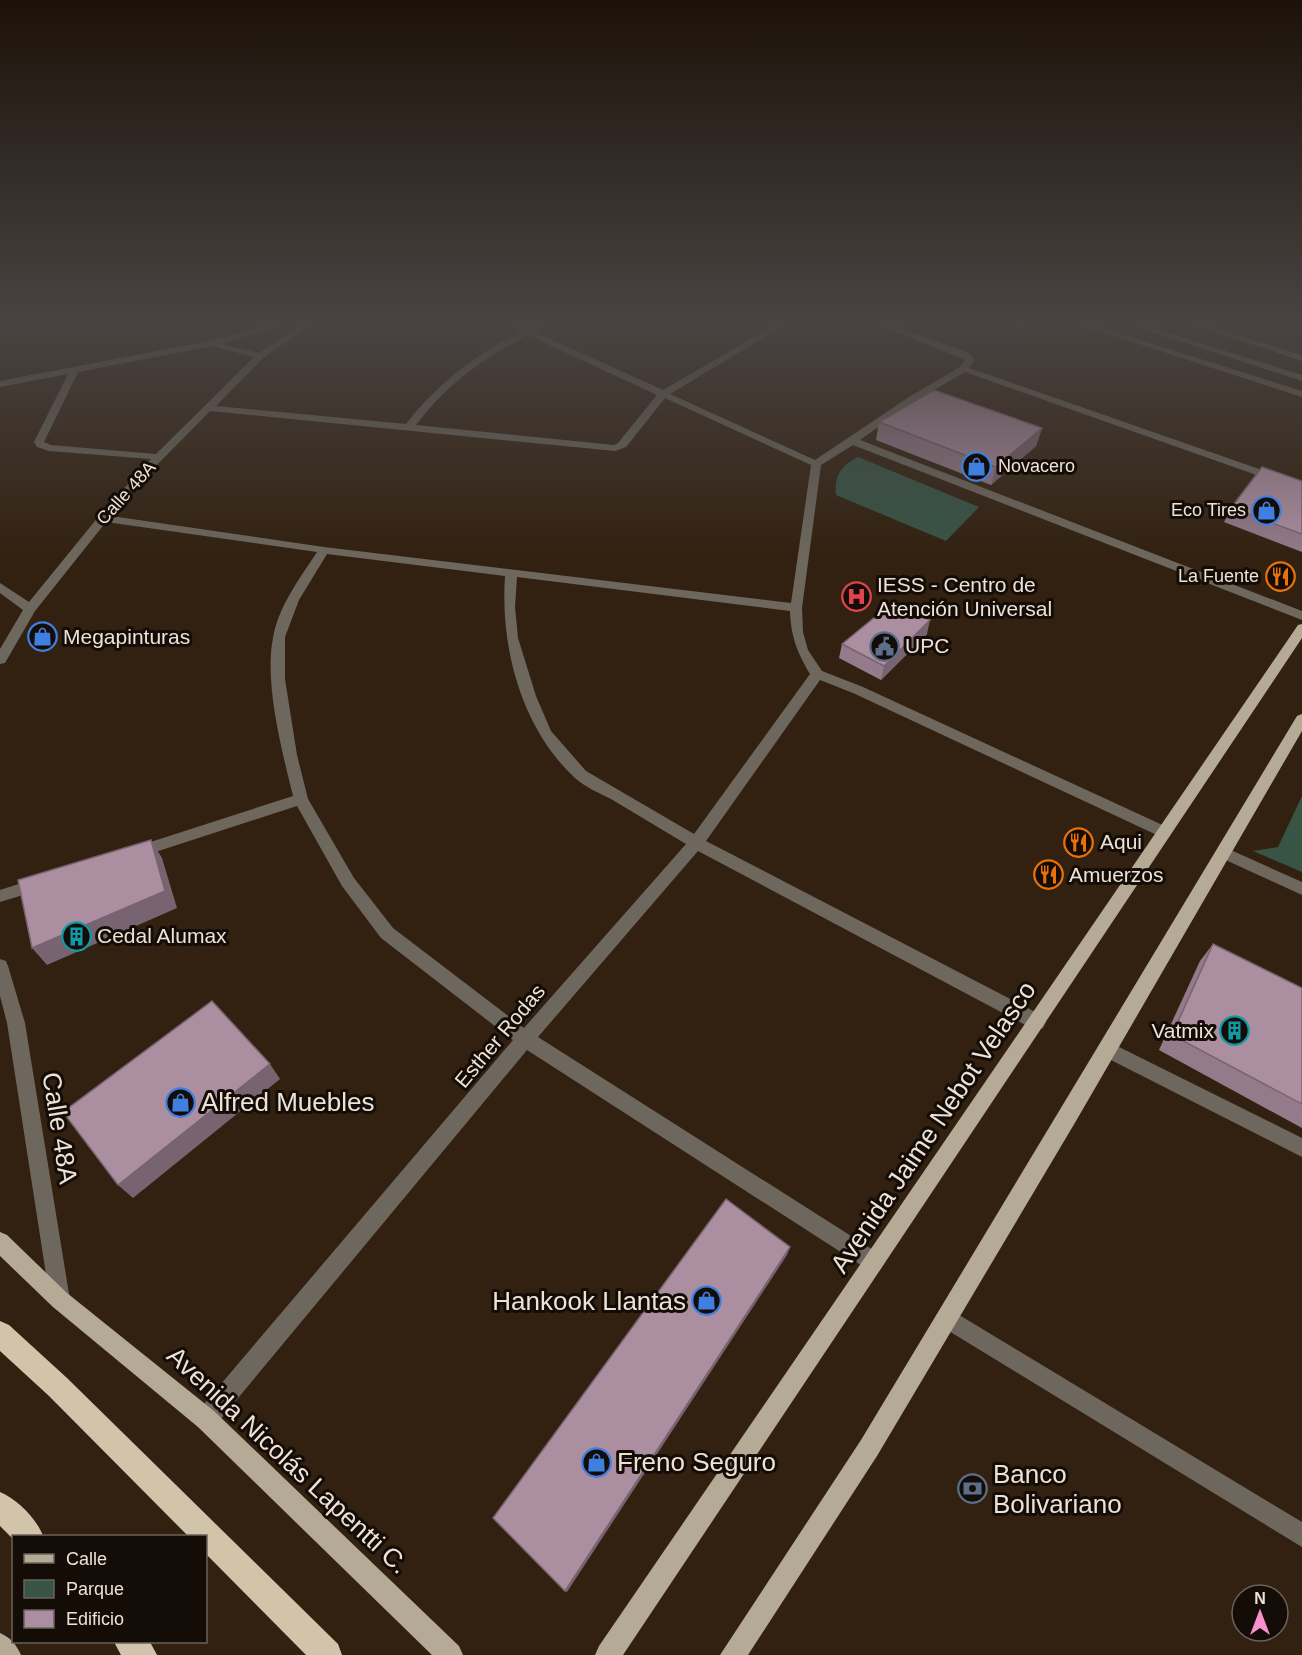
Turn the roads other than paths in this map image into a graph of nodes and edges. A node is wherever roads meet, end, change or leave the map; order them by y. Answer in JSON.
{"nodes":[{"id":1,"x":58,"y":403,"type":"edge"},
{"id":2,"x":213,"y":403,"type":"edge"},
{"id":3,"x":426,"y":403,"type":"edge"},
{"id":4,"x":656,"y":403,"type":"edge"},
{"id":5,"x":683,"y":403,"type":"edge"},
{"id":6,"x":906,"y":403,"type":"edge"},
{"id":7,"x":1061,"y":403,"type":"edge"},
{"id":8,"x":208,"y":408,"type":"junction"},
{"id":9,"x":409,"y":429,"type":"junction"},
{"id":10,"x":852,"y":441,"type":"junction"},
{"id":11,"x":159,"y":457,"type":"junction"},
{"id":12,"x":816,"y":464,"type":"junction"},
{"id":13,"x":1302,"y":488,"type":"edge"},
{"id":14,"x":103,"y":518,"type":"junction"},
{"id":15,"x":324,"y":550,"type":"junction"},
{"id":16,"x":511,"y":574,"type":"junction"},
{"id":17,"x":0,"y":587,"type":"edge"},
{"id":18,"x":796,"y":608,"type":"junction"},
{"id":19,"x":30,"y":609,"type":"junction"},
{"id":20,"x":1302,"y":616,"type":"edge"},
{"id":21,"x":1302,"y":628,"type":"edge"},
{"id":22,"x":0,"y":660,"type":"edge"},
{"id":23,"x":817,"y":674,"type":"junction"},
{"id":24,"x":1302,"y":719,"type":"edge"},
{"id":25,"x":301,"y":799,"type":"junction"},
{"id":26,"x":1164,"y":832,"type":"junction"},
{"id":27,"x":696,"y":843,"type":"junction"},
{"id":28,"x":1224,"y":853,"type":"junction"},
{"id":29,"x":126,"y":855,"type":"edge"},
{"id":30,"x":52,"y":879,"type":"edge"},
{"id":31,"x":1302,"y":889,"type":"edge"},
{"id":32,"x":0,"y":896,"type":"edge"},
{"id":33,"x":0,"y":966,"type":"edge"},
{"id":34,"x":1037,"y":1022,"type":"junction"},
{"id":35,"x":525,"y":1040,"type":"junction"},
{"id":36,"x":1107,"y":1049,"type":"junction"},
{"id":37,"x":1302,"y":1148,"type":"edge"},
{"id":38,"x":0,"y":1242,"type":"edge"},
{"id":39,"x":874,"y":1262,"type":"junction"},
{"id":40,"x":60,"y":1300,"type":"junction"},
{"id":41,"x":946,"y":1318,"type":"junction"},
{"id":42,"x":0,"y":1334,"type":"edge"},
{"id":43,"x":206,"y":1419,"type":"junction"},
{"id":44,"x":0,"y":1506,"type":"edge"},
{"id":45,"x":28,"y":1535,"type":"edge"},
{"id":46,"x":206,"y":1535,"type":"edge"},
{"id":47,"x":1302,"y":1535,"type":"edge"},
{"id":48,"x":207,"y":1536,"type":"edge"},
{"id":49,"x":131,"y":1643,"type":"edge"},
{"id":50,"x":0,"y":1646,"type":"edge"},
{"id":51,"x":8,"y":1655,"type":"edge"},
{"id":52,"x":142,"y":1655,"type":"edge"},
{"id":53,"x":327,"y":1655,"type":"edge"},
{"id":54,"x":450,"y":1655,"type":"edge"},
{"id":55,"x":608,"y":1655,"type":"edge"},
{"id":56,"x":733,"y":1655,"type":"edge"}],
"edges":[{"from":1,"to":11,"type":"street"},
{"from":2,"to":8,"type":"street","name":"Calle 48A"},
{"from":3,"to":9,"type":"street"},
{"from":4,"to":9,"type":"street"},
{"from":5,"to":12,"type":"street"},
{"from":6,"to":10,"type":"street"},
{"from":7,"to":13,"type":"street"},
{"from":8,"to":9,"type":"street"},
{"from":8,"to":11,"type":"street","name":"Calle 48A"},
{"from":10,"to":12,"type":"street"},
{"from":10,"to":20,"type":"street"},
{"from":11,"to":14,"type":"street","name":"Calle 48A"},
{"from":12,"to":18,"type":"street"},
{"from":14,"to":15,"type":"street"},
{"from":14,"to":19,"type":"street","name":"Calle 48A"},
{"from":15,"to":16,"type":"street"},
{"from":15,"to":25,"type":"street"},
{"from":16,"to":18,"type":"street"},
{"from":16,"to":27,"type":"street"},
{"from":17,"to":19,"type":"street"},
{"from":18,"to":23,"type":"street"},
{"from":19,"to":22,"type":"street","name":"Calle 48A"},
{"from":21,"to":26,"type":"main road","name":"Avenida Jaime Nebot Velasco"},
{"from":23,"to":26,"type":"street"},
{"from":23,"to":27,"type":"street","name":"Esther Rodas"},
{"from":24,"to":28,"type":"main road"},
{"from":25,"to":29,"type":"street"},
{"from":25,"to":35,"type":"street"},
{"from":26,"to":34,"type":"main road","name":"Avenida Jaime Nebot Velasco"},
{"from":27,"to":34,"type":"street"},
{"from":27,"to":35,"type":"street","name":"Esther Rodas"},
{"from":28,"to":31,"type":"street"},
{"from":28,"to":36,"type":"main road"},
{"from":30,"to":32,"type":"street"},
{"from":33,"to":40,"type":"street","name":"Calle 48A"},
{"from":34,"to":39,"type":"main road","name":"Avenida Jaime Nebot Velasco"},
{"from":35,"to":39,"type":"street"},
{"from":35,"to":43,"type":"street","name":"Esther Rodas"},
{"from":36,"to":37,"type":"street"},
{"from":36,"to":41,"type":"main road"},
{"from":38,"to":40,"type":"main road","name":"Avenida Nicolás Lapentti C."},
{"from":39,"to":55,"type":"main road","name":"Avenida Jaime Nebot Velasco"},
{"from":40,"to":43,"type":"main road","name":"Avenida Nicolás Lapentti C."},
{"from":41,"to":47,"type":"street"},
{"from":41,"to":56,"type":"main road"},
{"from":42,"to":46,"type":"highway"},
{"from":43,"to":54,"type":"main road","name":"Avenida Nicolás Lapentti C."},
{"from":44,"to":45,"type":"highway"},
{"from":48,"to":53,"type":"highway"},
{"from":49,"to":52,"type":"highway"},
{"from":50,"to":51,"type":"main road"}]}
